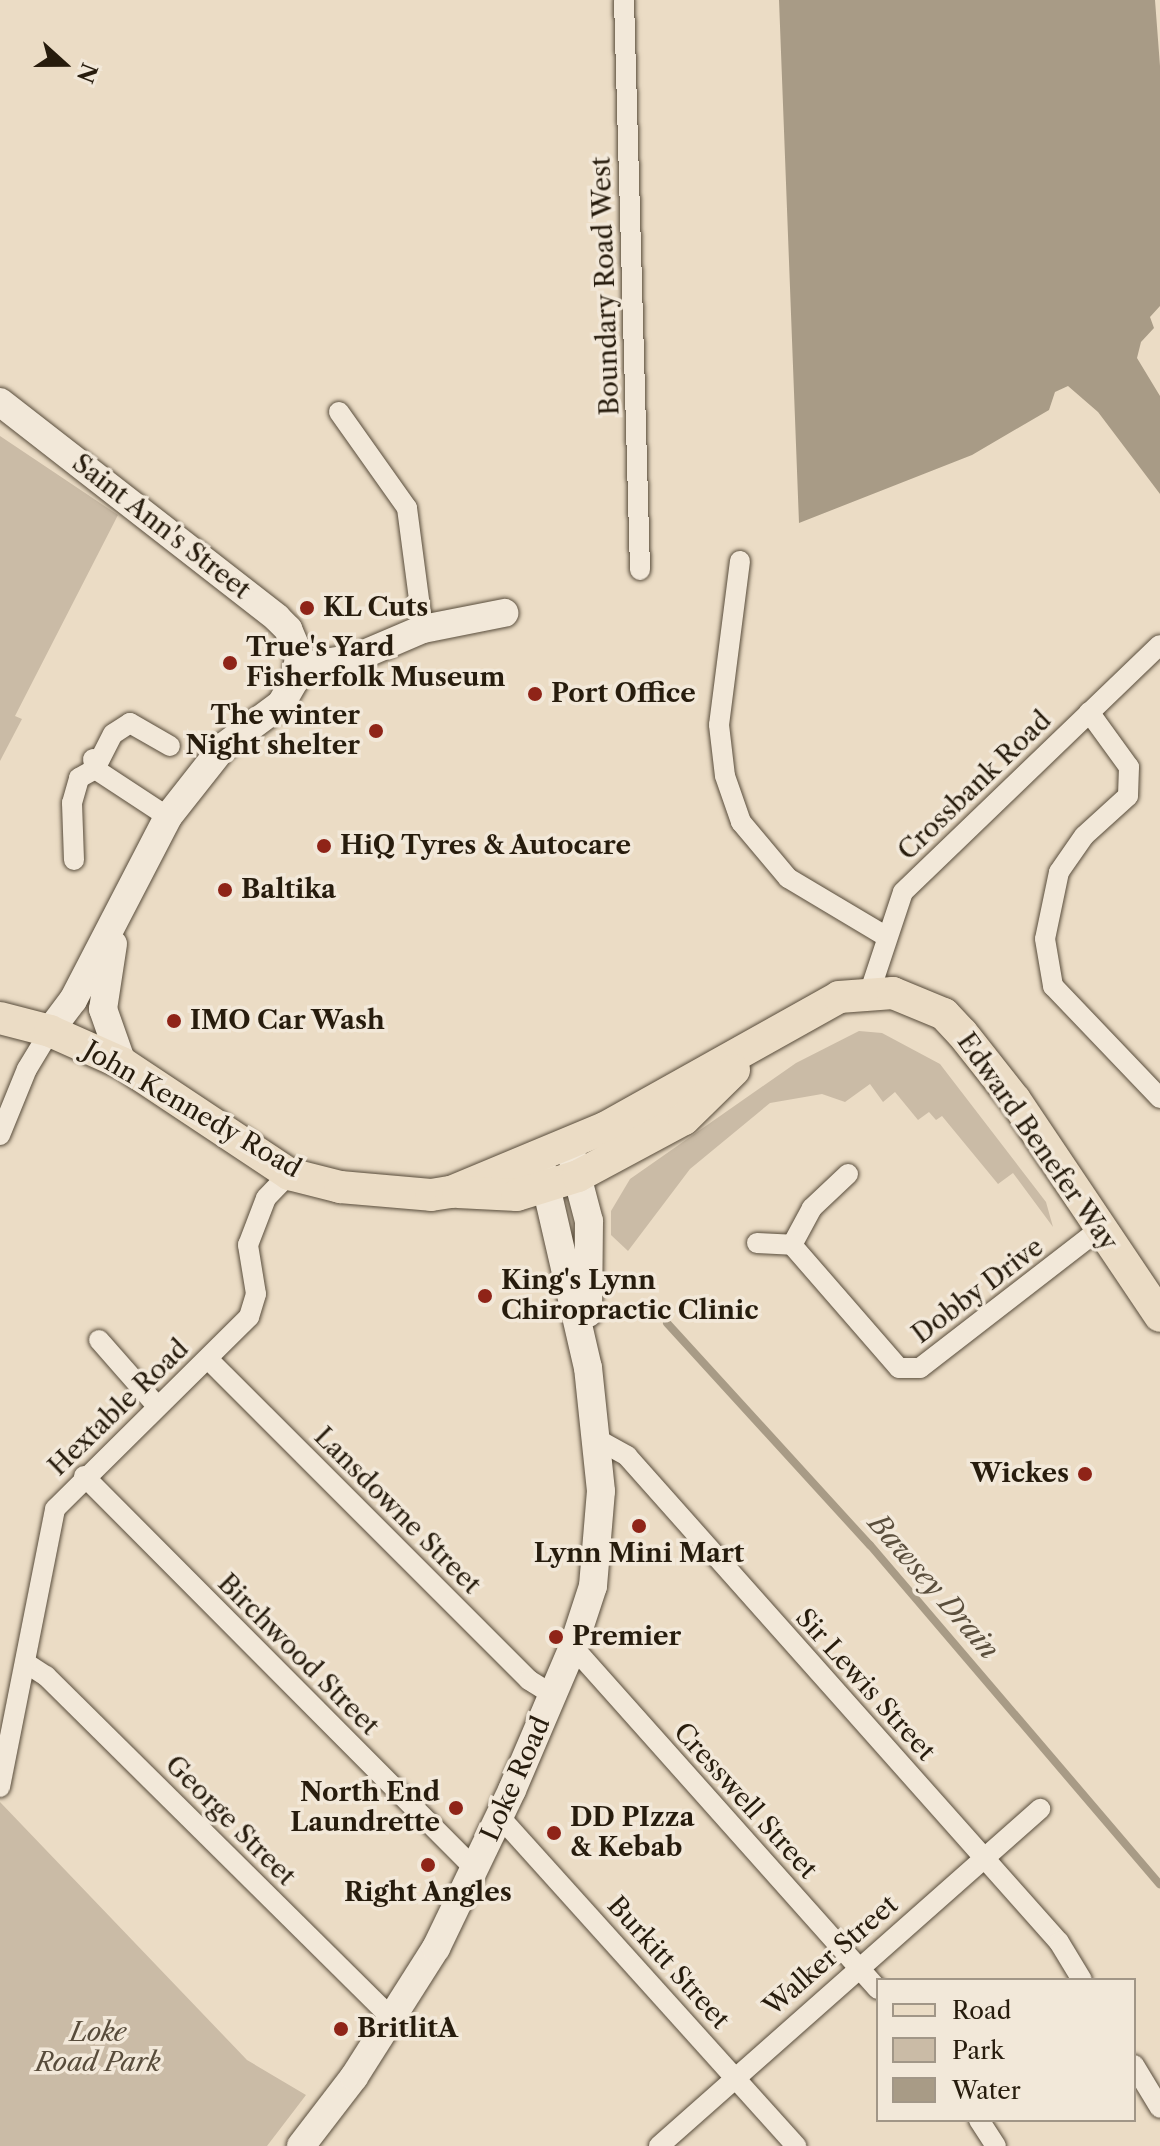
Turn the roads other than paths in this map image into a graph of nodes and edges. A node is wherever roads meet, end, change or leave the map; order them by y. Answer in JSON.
{"nodes":[{"id":1,"x":624,"y":0,"type":"edge"},
{"id":2,"x":0,"y":402,"type":"edge"},
{"id":3,"x":339,"y":412,"type":"dead end"},
{"id":4,"x":740,"y":561,"type":"dead end"},
{"id":5,"x":640,"y":570,"type":"dead end"},
{"id":6,"x":504,"y":613,"type":"dead end"},
{"id":7,"x":423,"y":629,"type":"junction"},
{"id":8,"x":1160,"y":645,"type":"edge"},
{"id":9,"x":299,"y":667,"type":"junction"},
{"id":10,"x":1089,"y":712,"type":"junction"},
{"id":11,"x":170,"y":746,"type":"dead end"},
{"id":12,"x":94,"y":762,"type":"junction"},
{"id":13,"x":168,"y":817,"type":"junction"},
{"id":14,"x":74,"y":860,"type":"dead end"},
{"id":15,"x":120,"y":912,"type":"junction"},
{"id":16,"x":887,"y":937,"type":"junction"},
{"id":17,"x":870,"y":991,"type":"junction"},
{"id":18,"x":0,"y":1018,"type":"edge"},
{"id":19,"x":50,"y":1031,"type":"junction"},
{"id":20,"x":762,"y":1043,"type":"junction"},
{"id":21,"x":122,"y":1063,"type":"junction"},
{"id":22,"x":1160,"y":1098,"type":"edge"},
{"id":23,"x":0,"y":1135,"type":"edge"},
{"id":24,"x":569,"y":1145,"type":"junction"},
{"id":25,"x":543,"y":1171,"type":"junction"},
{"id":26,"x":289,"y":1174,"type":"junction"},
{"id":27,"x":848,"y":1174,"type":"dead end"},
{"id":28,"x":578,"y":1176,"type":"junction"},
{"id":29,"x":1100,"y":1229,"type":"junction"},
{"id":30,"x":757,"y":1243,"type":"dead end"},
{"id":31,"x":792,"y":1245,"type":"junction"},
{"id":32,"x":1160,"y":1316,"type":"edge"},
{"id":33,"x":99,"y":1340,"type":"dead end"},
{"id":34,"x":208,"y":1359,"type":"junction"},
{"id":35,"x":588,"y":1368,"type":"junction"},
{"id":36,"x":157,"y":1406,"type":"junction"},
{"id":37,"x":595,"y":1438,"type":"junction"},
{"id":38,"x":84,"y":1476,"type":"junction"},
{"id":39,"x":573,"y":1647,"type":"junction"},
{"id":40,"x":26,"y":1663,"type":"junction"},
{"id":41,"x":553,"y":1695,"type":"junction"},
{"id":42,"x":0,"y":1787,"type":"edge"},
{"id":43,"x":1040,"y":1809,"type":"dead end"},
{"id":44,"x":500,"y":1817,"type":"junction"},
{"id":45,"x":984,"y":1858,"type":"junction"},
{"id":46,"x":476,"y":1870,"type":"junction"},
{"id":47,"x":859,"y":1967,"type":"junction"},
{"id":48,"x":1081,"y":1978,"type":"edge"},
{"id":49,"x":876,"y":1987,"type":"edge"},
{"id":50,"x":393,"y":2019,"type":"junction"},
{"id":51,"x":1136,"y":2068,"type":"edge"},
{"id":52,"x":734,"y":2076,"type":"junction"},
{"id":53,"x":1160,"y":2108,"type":"edge"},
{"id":54,"x":980,"y":2122,"type":"edge"},
{"id":55,"x":301,"y":2146,"type":"edge"},
{"id":56,"x":659,"y":2146,"type":"edge"},
{"id":57,"x":796,"y":2146,"type":"edge"},
{"id":58,"x":996,"y":2146,"type":"edge"}],
"edges":[{"from":1,"to":5,"type":"street","name":"Boundary Road West"},
{"from":2,"to":9,"type":"street","name":"Saint Ann's Street"},
{"from":3,"to":7,"type":"street"},
{"from":4,"to":16,"type":"street"},
{"from":6,"to":7,"type":"street"},
{"from":7,"to":9,"type":"street"},
{"from":8,"to":10,"type":"street","name":"Crossbank Road"},
{"from":9,"to":13,"type":"street"},
{"from":10,"to":16,"type":"street","name":"Crossbank Road"},
{"from":10,"to":22,"type":"street"},
{"from":11,"to":12,"type":"street"},
{"from":12,"to":13,"type":"street"},
{"from":12,"to":14,"type":"street"},
{"from":13,"to":15,"type":"street"},
{"from":15,"to":19,"type":"street"},
{"from":15,"to":21,"type":"street"},
{"from":16,"to":17,"type":"street","name":"Crossbank Road"},
{"from":17,"to":20,"type":"main road"},
{"from":17,"to":29,"type":"main road","name":"Edward Benefer Way"},
{"from":18,"to":19,"type":"main road","name":"John Kennedy Road"},
{"from":19,"to":21,"type":"main road","name":"John Kennedy Road"},
{"from":19,"to":23,"type":"street"},
{"from":20,"to":24,"type":"main road"},
{"from":20,"to":28,"type":"main road"},
{"from":21,"to":26,"type":"main road","name":"John Kennedy Road"},
{"from":24,"to":25,"type":"main road","name":"John Kennedy Road"},
{"from":24,"to":28,"type":"street","name":"Loke Road"},
{"from":25,"to":26,"type":"main road","name":"John Kennedy Road"},
{"from":25,"to":28,"type":"main road"},
{"from":25,"to":35,"type":"street","name":"Loke Road"},
{"from":26,"to":34,"type":"street","name":"Hextable Road"},
{"from":27,"to":31,"type":"street"},
{"from":28,"to":35,"type":"street","name":"Loke Road"},
{"from":29,"to":31,"type":"street","name":"Dobby Drive"},
{"from":29,"to":32,"type":"main road","name":"Edward Benefer Way"},
{"from":30,"to":31,"type":"street"},
{"from":33,"to":36,"type":"street"},
{"from":34,"to":36,"type":"street","name":"Hextable Road"},
{"from":34,"to":41,"type":"street","name":"Lansdowne Street"},
{"from":35,"to":37,"type":"street","name":"Loke Road"},
{"from":36,"to":38,"type":"street","name":"Hextable Road"},
{"from":37,"to":39,"type":"street","name":"Loke Road"},
{"from":37,"to":45,"type":"street","name":"Sir Lewis Street"},
{"from":38,"to":40,"type":"street","name":"Hextable Road"},
{"from":38,"to":46,"type":"street","name":"Birchwood Street"},
{"from":39,"to":41,"type":"street","name":"Loke Road"},
{"from":39,"to":47,"type":"street","name":"Cresswell Street"},
{"from":40,"to":42,"type":"street","name":"Hextable Road"},
{"from":40,"to":50,"type":"street","name":"George Street"},
{"from":41,"to":44,"type":"street","name":"Loke Road"},
{"from":43,"to":45,"type":"street","name":"Walker Street"},
{"from":44,"to":46,"type":"street","name":"Loke Road"},
{"from":44,"to":52,"type":"street","name":"Burkitt Street"},
{"from":45,"to":47,"type":"street","name":"Walker Street"},
{"from":45,"to":48,"type":"street","name":"Sir Lewis Street"},
{"from":46,"to":50,"type":"street","name":"Loke Road"},
{"from":47,"to":49,"type":"street","name":"Cresswell Street"},
{"from":47,"to":52,"type":"street","name":"Walker Street"},
{"from":50,"to":55,"type":"street","name":"Loke Road"},
{"from":51,"to":53,"type":"street"},
{"from":52,"to":56,"type":"street","name":"Walker Street"},
{"from":52,"to":57,"type":"street","name":"Burkitt Street"},
{"from":54,"to":58,"type":"street"}]}
